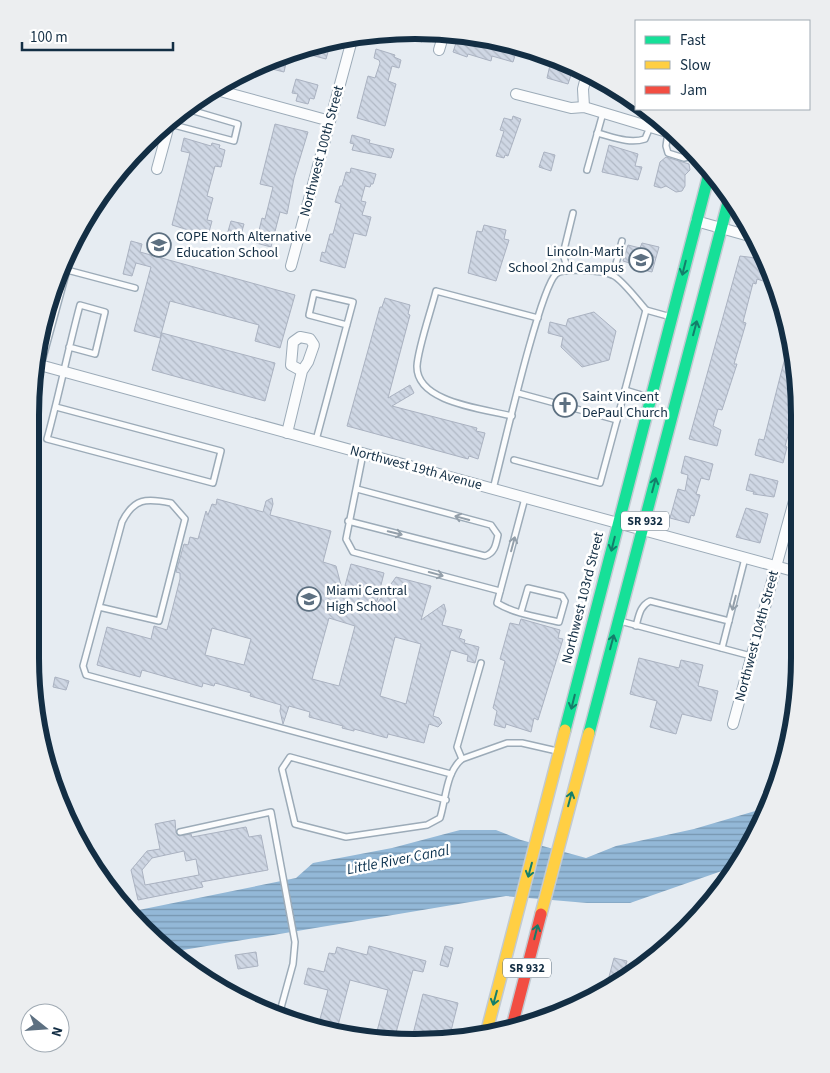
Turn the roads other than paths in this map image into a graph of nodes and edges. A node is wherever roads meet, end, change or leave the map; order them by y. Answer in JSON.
{"nodes":[{"id":1,"x":442,"y":40,"type":"edge"},
{"id":2,"x":351,"y":45,"type":"edge"},
{"id":3,"x":439,"y":50,"type":"dead end"},
{"id":4,"x":585,"y":80,"type":"edge"},
{"id":5,"x":223,"y":92,"type":"edge"},
{"id":6,"x":516,"y":94,"type":"dead end"},
{"id":7,"x":584,"y":107,"type":"junction"},
{"id":8,"x":194,"y":111,"type":"edge"},
{"id":9,"x":603,"y":113,"type":"junction"},
{"id":10,"x":330,"y":121,"type":"junction"},
{"id":11,"x":175,"y":126,"type":"edge"},
{"id":12,"x":650,"y":126,"type":"junction"},
{"id":13,"x":659,"y":129,"type":"edge"},
{"id":14,"x":167,"y":132,"type":"edge"},
{"id":15,"x":597,"y":133,"type":"junction"},
{"id":16,"x":670,"y":138,"type":"edge"},
{"id":17,"x":688,"y":157,"type":"edge"},
{"id":18,"x":157,"y":169,"type":"dead end"},
{"id":19,"x":587,"y":170,"type":"dead end"},
{"id":20,"x":708,"y":179,"type":"edge"},
{"id":21,"x":727,"y":205,"type":"edge"},
{"id":22,"x":573,"y":213,"type":"dead end"},
{"id":23,"x":696,"y":221,"type":"junction"},
{"id":24,"x":722,"y":228,"type":"junction"},
{"id":25,"x":745,"y":235,"type":"edge"},
{"id":26,"x":622,"y":241,"type":"dead end"},
{"id":27,"x":291,"y":266,"type":"dead end"},
{"id":28,"x":67,"y":270,"type":"edge"},
{"id":29,"x":568,"y":270,"type":"junction"},
{"id":30,"x":613,"y":275,"type":"junction"},
{"id":31,"x":65,"y":277,"type":"edge"},
{"id":32,"x":135,"y":288,"type":"dead end"},
{"id":33,"x":646,"y":310,"type":"junction"},
{"id":34,"x":672,"y":317,"type":"junction"},
{"id":35,"x":538,"y":318,"type":"junction"},
{"id":36,"x":347,"y":324,"type":"junction"},
{"id":37,"x":48,"y":333,"type":"edge"},
{"id":38,"x":69,"y":347,"type":"junction"},
{"id":39,"x":42,"y":365,"type":"edge"},
{"id":40,"x":62,"y":371,"type":"junction"},
{"id":41,"x":302,"y":371,"type":"dead end"},
{"id":42,"x":625,"y":390,"type":"junction"},
{"id":43,"x":518,"y":393,"type":"junction"},
{"id":44,"x":651,"y":397,"type":"junction"},
{"id":45,"x":56,"y":407,"type":"junction"},
{"id":46,"x":512,"y":416,"type":"junction"},
{"id":47,"x":617,"y":420,"type":"junction"},
{"id":48,"x":287,"y":433,"type":"junction"},
{"id":49,"x":316,"y":440,"type":"junction"},
{"id":50,"x":665,"y":443,"type":"junction"},
{"id":51,"x":363,"y":453,"type":"junction"},
{"id":52,"x":514,"y":460,"type":"dead end"},
{"id":53,"x":493,"y":488,"type":"junction"},
{"id":54,"x":356,"y":489,"type":"junction"},
{"id":55,"x":525,"y":497,"type":"junction"},
{"id":56,"x":791,"y":512,"type":"edge"},
{"id":57,"x":348,"y":521,"type":"junction"},
{"id":58,"x":618,"y":522,"type":"junction"},
{"id":59,"x":643,"y":529,"type":"junction"},
{"id":60,"x":745,"y":558,"type":"junction"},
{"id":61,"x":776,"y":566,"type":"junction"},
{"id":62,"x":791,"y":570,"type":"edge"},
{"id":63,"x":500,"y":591,"type":"junction"},
{"id":64,"x":99,"y":607,"type":"junction"},
{"id":65,"x":521,"y":612,"type":"junction"},
{"id":66,"x":617,"y":621,"type":"junction"},
{"id":67,"x":729,"y":621,"type":"junction"},
{"id":68,"x":636,"y":626,"type":"junction"},
{"id":69,"x":722,"y":648,"type":"junction"},
{"id":70,"x":751,"y":656,"type":"junction"},
{"id":71,"x":481,"y":662,"type":"dead end"},
{"id":72,"x":733,"y":724,"type":"dead end"},
{"id":73,"x":560,"y":752,"type":"junction"},
{"id":74,"x":462,"y":759,"type":"junction"},
{"id":75,"x":451,"y":774,"type":"junction"},
{"id":76,"x":446,"y":800,"type":"junction"},
{"id":77,"x":180,"y":832,"type":"dead end"},
{"id":78,"x":281,"y":1009,"type":"edge"},
{"id":79,"x":513,"y":1021,"type":"edge"},
{"id":80,"x":488,"y":1027,"type":"edge"}],
"edges":[{"from":1,"to":3,"type":"street"},
{"from":2,"to":10,"type":"street","name":"Northwest 100th Street"},
{"from":4,"to":7,"type":"street"},
{"from":5,"to":10,"type":"street"},
{"from":6,"to":7,"type":"street"},
{"from":7,"to":9,"type":"street"},
{"from":8,"to":11,"type":"lane"},
{"from":9,"to":12,"type":"street"},
{"from":9,"to":15,"type":"lane"},
{"from":10,"to":27,"type":"street","name":"Northwest 100th Street"},
{"from":12,"to":13,"type":"street"},
{"from":12,"to":15,"type":"lane"},
{"from":14,"to":18,"type":"street"},
{"from":15,"to":19,"type":"lane"},
{"from":16,"to":17,"type":"lane"},
{"from":20,"to":23,"type":"main road","name":"Northwest 103rd Street","number":"SR 932"},
{"from":21,"to":24,"type":"main road","number":"SR 932"},
{"from":22,"to":29,"type":"lane"},
{"from":23,"to":24,"type":"street"},
{"from":23,"to":34,"type":"main road","name":"Northwest 103rd Street","number":"SR 932","one_way":true},
{"from":24,"to":25,"type":"street"},
{"from":50,"to":24,"type":"main road","number":"SR 932","one_way":true},
{"from":26,"to":30,"type":"lane"},
{"from":28,"to":32,"type":"lane"},
{"from":29,"to":30,"type":"lane"},
{"from":29,"to":35,"type":"lane"},
{"from":30,"to":33,"type":"lane"},
{"from":31,"to":37,"type":"lane"},
{"from":33,"to":34,"type":"lane"},
{"from":33,"to":42,"type":"lane"},
{"from":34,"to":44,"type":"main road","name":"Northwest 103rd Street","number":"SR 932"},
{"from":35,"to":43,"type":"lane"},
{"from":35,"to":46,"type":"lane"},
{"from":36,"to":36,"type":"lane"},
{"from":36,"to":49,"type":"lane"},
{"from":38,"to":38,"type":"lane"},
{"from":38,"to":40,"type":"lane"},
{"from":39,"to":40,"type":"street","name":"Northwest 19th Avenue"},
{"from":40,"to":45,"type":"lane"},
{"from":40,"to":48,"type":"street","name":"Northwest 19th Avenue"},
{"from":41,"to":48,"type":"street"},
{"from":42,"to":44,"type":"lane"},
{"from":42,"to":47,"type":"lane"},
{"from":43,"to":46,"type":"lane"},
{"from":43,"to":47,"type":"lane"},
{"from":44,"to":50,"type":"main road"},
{"from":44,"to":58,"type":"main road","name":"Northwest 103rd Street","number":"SR 932"},
{"from":45,"to":45,"type":"lane"},
{"from":46,"to":53,"type":"lane"},
{"from":47,"to":52,"type":"lane"},
{"from":48,"to":49,"type":"street","name":"Northwest 19th Avenue"},
{"from":49,"to":51,"type":"street","name":"Northwest 19th Avenue"},
{"from":59,"to":50,"type":"main road","number":"SR 932","one_way":true},
{"from":51,"to":53,"type":"street","name":"Northwest 19th Avenue"},
{"from":51,"to":54,"type":"lane"},
{"from":53,"to":55,"type":"street","name":"Northwest 19th Avenue"},
{"from":54,"to":57,"type":"lane"},
{"from":57,"to":54,"type":"lane","one_way":true},
{"from":55,"to":58,"type":"street","name":"Northwest 19th Avenue"},
{"from":63,"to":55,"type":"lane","one_way":true},
{"from":56,"to":61,"type":"street","name":"Northwest 104th Street"},
{"from":57,"to":63,"type":"lane","one_way":true},
{"from":58,"to":59,"type":"street","name":"Northwest 19th Avenue"},
{"from":58,"to":73,"type":"main road","name":"Northwest 103rd Street","number":"SR 932","one_way":true},
{"from":59,"to":60,"type":"street","name":"Northwest 19th Avenue"},
{"from":59,"to":66,"type":"main road","number":"SR 932"},
{"from":60,"to":61,"type":"street","name":"Northwest 19th Avenue"},
{"from":60,"to":67,"type":"lane","one_way":true},
{"from":61,"to":62,"type":"street","name":"Northwest 19th Avenue"},
{"from":61,"to":70,"type":"street","name":"Northwest 104th Street"},
{"from":63,"to":65,"type":"lane"},
{"from":64,"to":64,"type":"lane"},
{"from":64,"to":75,"type":"lane"},
{"from":65,"to":65,"type":"lane"},
{"from":66,"to":68,"type":"lane"},
{"from":79,"to":66,"type":"main road","number":"SR 932","one_way":true},
{"from":67,"to":68,"type":"lane"},
{"from":67,"to":69,"type":"lane"},
{"from":68,"to":69,"type":"lane"},
{"from":69,"to":70,"type":"lane"},
{"from":70,"to":72,"type":"street","name":"Northwest 104th Street"},
{"from":71,"to":74,"type":"lane"},
{"from":73,"to":74,"type":"lane"},
{"from":73,"to":80,"type":"main road","name":"Northwest 103rd Street","number":"SR 932","one_way":true},
{"from":74,"to":75,"type":"lane"},
{"from":75,"to":76,"type":"lane"},
{"from":76,"to":76,"type":"lane"},
{"from":77,"to":78,"type":"lane"}]}
